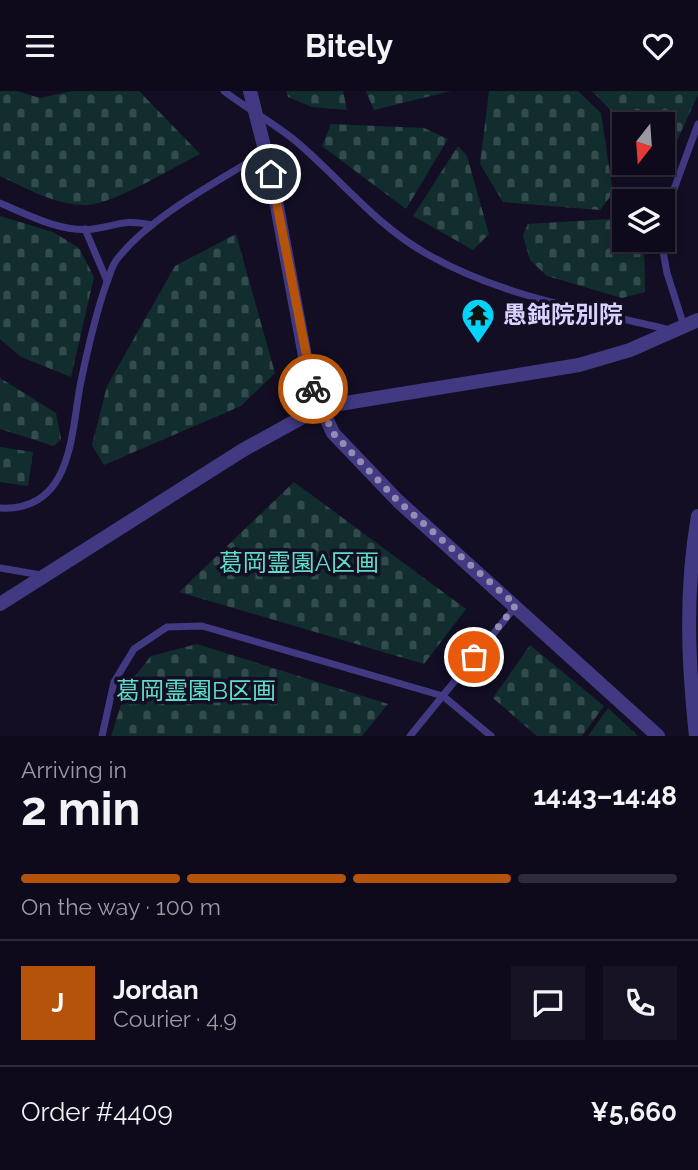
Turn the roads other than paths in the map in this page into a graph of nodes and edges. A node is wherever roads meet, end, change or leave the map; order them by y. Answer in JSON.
{"nodes":[{"id":1,"x":224,"y":91,"type":"edge"},
{"id":2,"x":250,"y":91,"type":"edge"},
{"id":3,"x":257,"y":116,"type":"junction"},
{"id":4,"x":698,"y":124,"type":"edge"},
{"id":5,"x":265,"y":151,"type":"junction"},
{"id":6,"x":674,"y":189,"type":"edge"},
{"id":7,"x":0,"y":203,"type":"edge"},
{"id":8,"x":152,"y":225,"type":"junction"},
{"id":9,"x":85,"y":229,"type":"junction"},
{"id":10,"x":663,"y":252,"type":"edge"},
{"id":11,"x":108,"y":281,"type":"junction"},
{"id":12,"x":698,"y":320,"type":"edge"},
{"id":13,"x":679,"y":328,"type":"junction"},
{"id":14,"x":321,"y":407,"type":"junction"},
{"id":15,"x":0,"y":508,"type":"edge"},
{"id":16,"x":698,"y":516,"type":"edge"},
{"id":17,"x":0,"y":569,"type":"edge"},
{"id":18,"x":45,"y":575,"type":"junction"},
{"id":19,"x":694,"y":596,"type":"edge"},
{"id":20,"x":0,"y":604,"type":"edge"},
{"id":21,"x":516,"y":605,"type":"junction"},
{"id":22,"x":443,"y":696,"type":"junction"},
{"id":23,"x":102,"y":736,"type":"edge"},
{"id":24,"x":410,"y":736,"type":"edge"},
{"id":25,"x":491,"y":736,"type":"edge"},
{"id":26,"x":658,"y":736,"type":"edge"},
{"id":27,"x":696,"y":736,"type":"edge"}],
"edges":[{"from":1,"to":3,"type":"lane"},
{"from":2,"to":3,"type":"street"},
{"from":3,"to":5,"type":"street"},
{"from":3,"to":13,"type":"lane"},
{"from":4,"to":6,"type":"lane"},
{"from":5,"to":8,"type":"lane"},
{"from":5,"to":14,"type":"street"},
{"from":7,"to":9,"type":"lane"},
{"from":8,"to":9,"type":"lane"},
{"from":8,"to":11,"type":"lane"},
{"from":9,"to":11,"type":"lane"},
{"from":10,"to":13,"type":"lane"},
{"from":11,"to":15,"type":"lane"},
{"from":12,"to":13,"type":"street"},
{"from":13,"to":14,"type":"street"},
{"from":14,"to":18,"type":"street"},
{"from":14,"to":21,"type":"street"},
{"from":16,"to":19,"type":"street"},
{"from":17,"to":18,"type":"lane"},
{"from":18,"to":20,"type":"street"},
{"from":19,"to":27,"type":"street"},
{"from":21,"to":22,"type":"lane"},
{"from":21,"to":26,"type":"street"},
{"from":22,"to":23,"type":"lane"},
{"from":22,"to":24,"type":"lane"},
{"from":22,"to":25,"type":"lane"}]}
